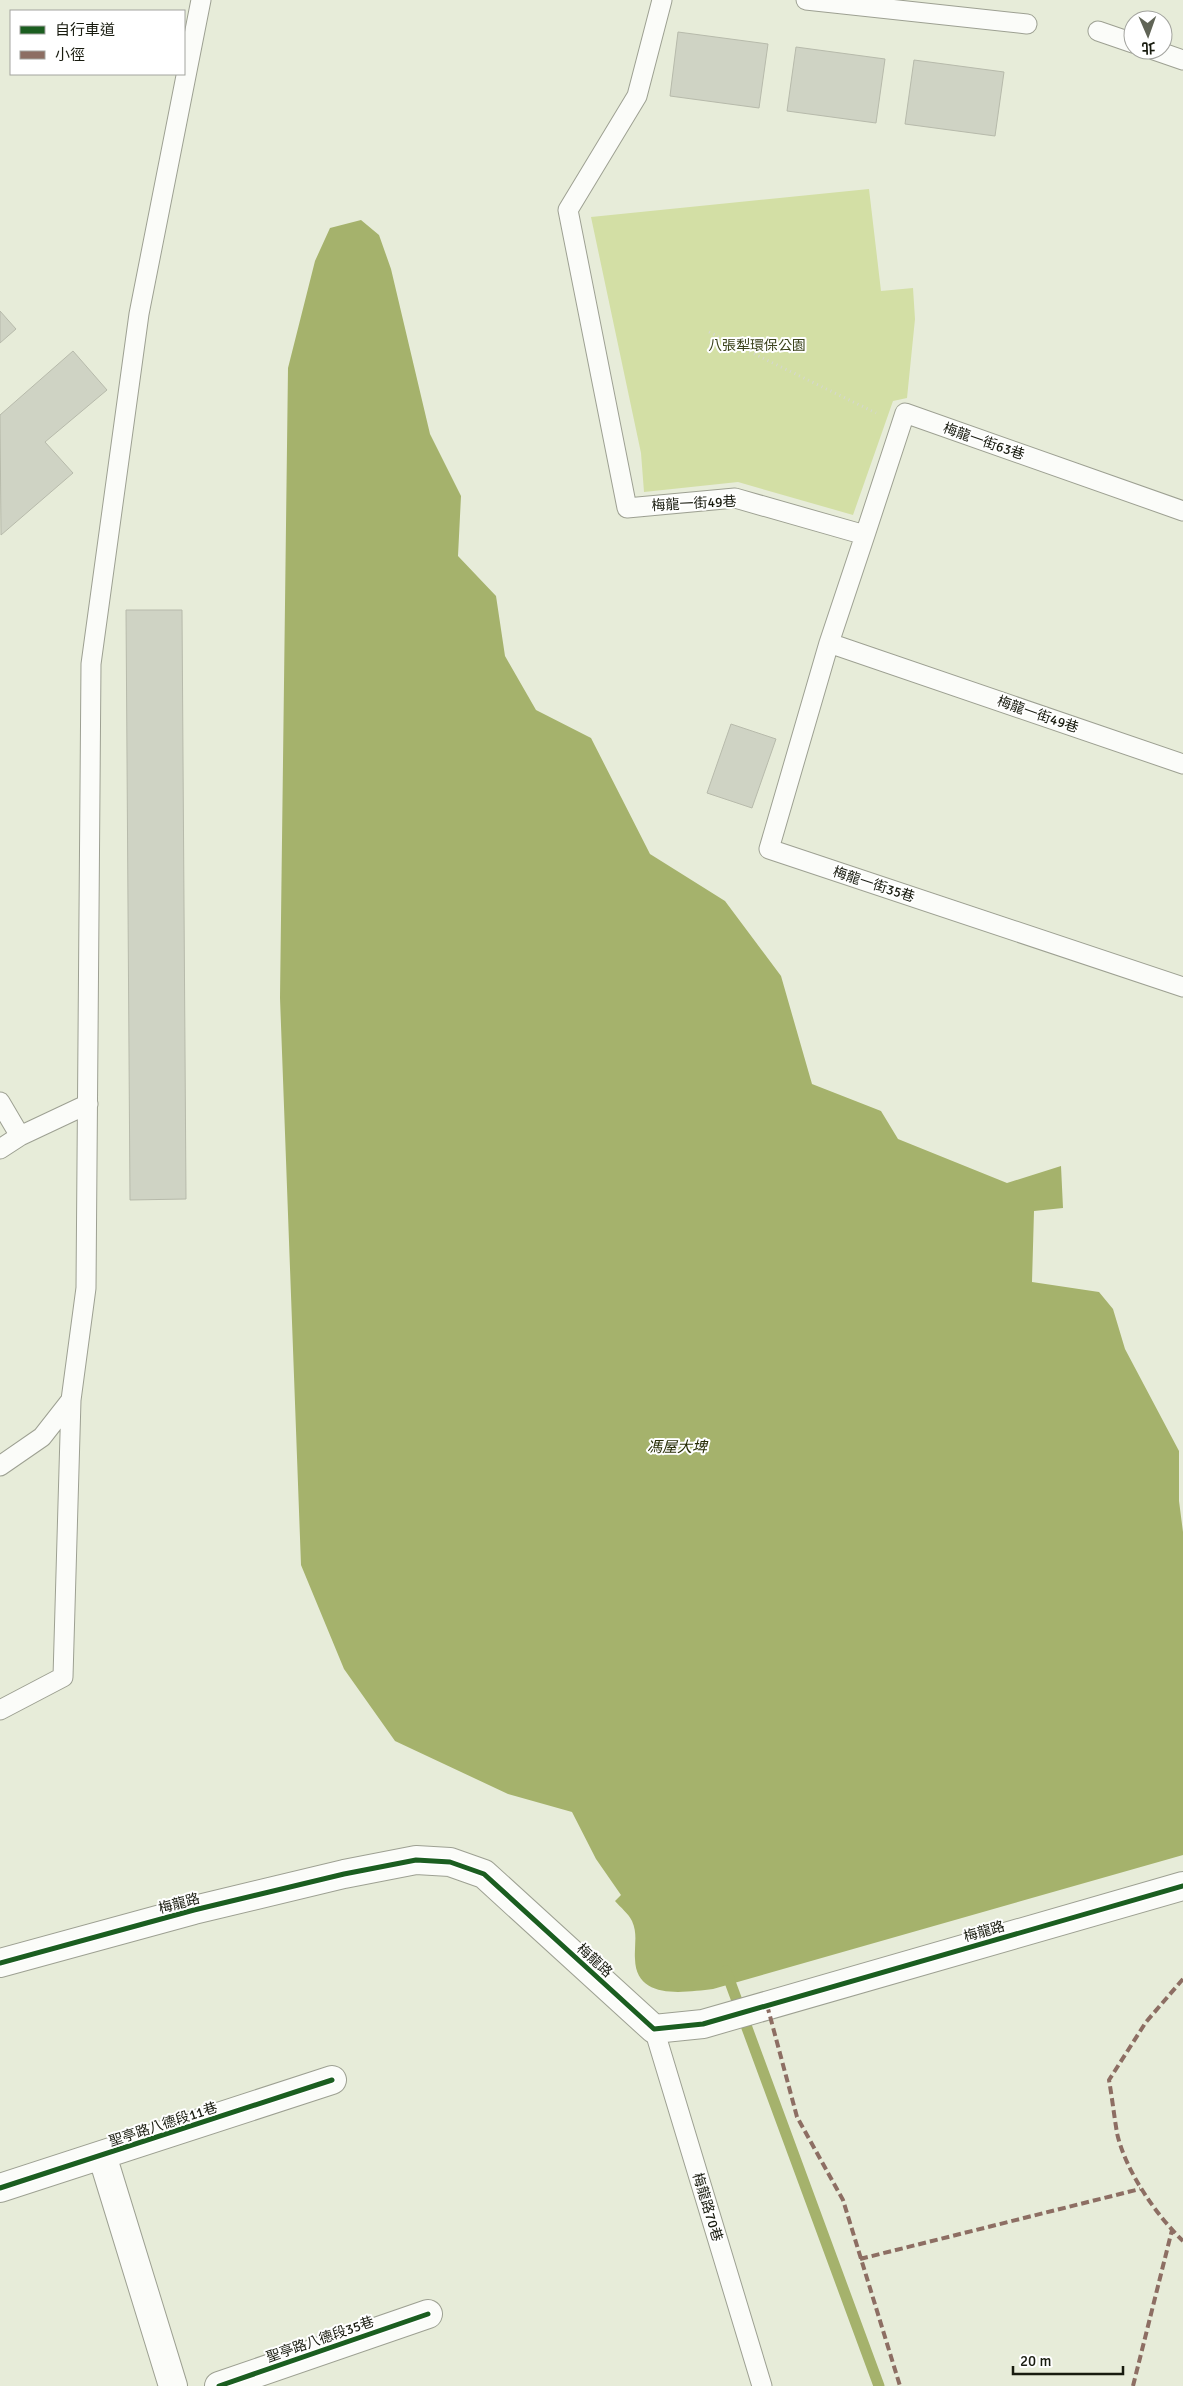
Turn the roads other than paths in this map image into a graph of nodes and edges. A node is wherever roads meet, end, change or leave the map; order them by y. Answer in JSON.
{"nodes":[{"id":1,"x":201,"y":0,"type":"edge"},
{"id":2,"x":662,"y":0,"type":"edge"},
{"id":3,"x":806,"y":0,"type":"edge"},
{"id":4,"x":1027,"y":24,"type":"dead end"},
{"id":5,"x":1098,"y":31,"type":"dead end"},
{"id":6,"x":1123,"y":40,"type":"edge"},
{"id":7,"x":1183,"y":511,"type":"edge"},
{"id":8,"x":865,"y":535,"type":"junction"},
{"id":9,"x":829,"y":643,"type":"junction"},
{"id":10,"x":1183,"y":764,"type":"edge"},
{"id":11,"x":1183,"y":987,"type":"edge"},
{"id":12,"x":0,"y":1102,"type":"edge"},
{"id":13,"x":88,"y":1104,"type":"junction"},
{"id":14,"x":20,"y":1136,"type":"junction"},
{"id":15,"x":0,"y":1149,"type":"edge"},
{"id":16,"x":71,"y":1400,"type":"junction"},
{"id":17,"x":0,"y":1466,"type":"edge"},
{"id":18,"x":0,"y":1710,"type":"edge"},
{"id":19,"x":1183,"y":1886,"type":"edge"},
{"id":20,"x":0,"y":1963,"type":"edge"},
{"id":21,"x":654,"y":2029,"type":"junction"},
{"id":22,"x":332,"y":2080,"type":"dead end"},
{"id":23,"x":102,"y":2155,"type":"junction"},
{"id":24,"x":0,"y":2188,"type":"edge"},
{"id":25,"x":428,"y":2314,"type":"dead end"},
{"id":26,"x":173,"y":2386,"type":"edge"},
{"id":27,"x":219,"y":2386,"type":"edge"},
{"id":28,"x":762,"y":2386,"type":"edge"}],
"edges":[{"from":1,"to":13,"type":"lane"},
{"from":2,"to":8,"type":"lane","name":"梅龍一街49巷"},
{"from":3,"to":4,"type":"lane"},
{"from":5,"to":6,"type":"lane"},
{"from":7,"to":8,"type":"lane","name":"梅龍一街63巷"},
{"from":8,"to":9,"type":"lane"},
{"from":9,"to":10,"type":"lane","name":"梅龍一街49巷"},
{"from":9,"to":11,"type":"lane","name":"梅龍一街35巷"},
{"from":12,"to":14,"type":"lane"},
{"from":13,"to":14,"type":"lane"},
{"from":13,"to":16,"type":"lane"},
{"from":14,"to":15,"type":"lane"},
{"from":16,"to":17,"type":"lane"},
{"from":16,"to":18,"type":"lane"},
{"from":19,"to":21,"type":"street","name":"梅龍路"},
{"from":20,"to":21,"type":"street","name":"梅龍路"},
{"from":21,"to":28,"type":"lane","name":"梅龍路70巷"},
{"from":22,"to":23,"type":"street","name":"聖亭路八德段11巷"},
{"from":23,"to":24,"type":"street","name":"聖亭路八德段11巷"},
{"from":23,"to":26,"type":"street"},
{"from":25,"to":27,"type":"street","name":"聖亭路八德段35巷"}]}
